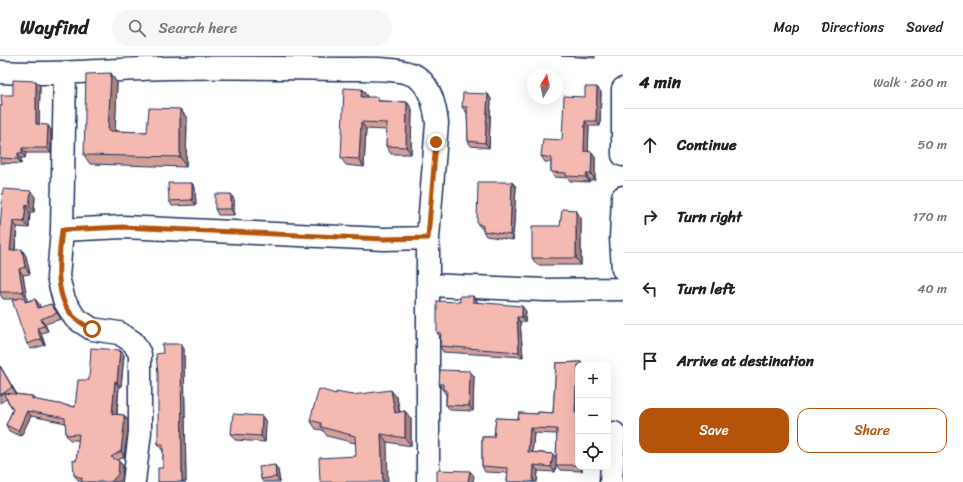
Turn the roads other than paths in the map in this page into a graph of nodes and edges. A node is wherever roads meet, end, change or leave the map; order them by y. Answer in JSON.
{"nodes":[{"id":1,"x":284,"y":62,"type":"edge"},
{"id":2,"x":0,"y":72,"type":"edge"},
{"id":3,"x":65,"y":74,"type":"junction"},
{"id":4,"x":623,"y":89,"type":"edge"},
{"id":5,"x":623,"y":155,"type":"edge"},
{"id":6,"x":623,"y":197,"type":"edge"},
{"id":7,"x":62,"y":230,"type":"junction"},
{"id":8,"x":428,"y":238,"type":"junction"},
{"id":9,"x":623,"y":269,"type":"edge"},
{"id":10,"x":429,"y":285,"type":"junction"},
{"id":11,"x":623,"y":289,"type":"edge"},
{"id":12,"x":614,"y":434,"type":"dead end"},
{"id":13,"x":134,"y":482,"type":"edge"},
{"id":14,"x":428,"y":482,"type":"edge"},
{"id":15,"x":611,"y":482,"type":"edge"}],
"edges":[{"from":1,"to":3,"type":"street"},
{"from":1,"to":8,"type":"street"},
{"from":2,"to":3,"type":"street"},
{"from":3,"to":7,"type":"street"},
{"from":4,"to":5,"type":"street"},
{"from":6,"to":9,"type":"street"},
{"from":7,"to":8,"type":"street"},
{"from":7,"to":13,"type":"street"},
{"from":8,"to":10,"type":"street"},
{"from":10,"to":11,"type":"street"},
{"from":10,"to":14,"type":"street"},
{"from":12,"to":15,"type":"street"}]}
